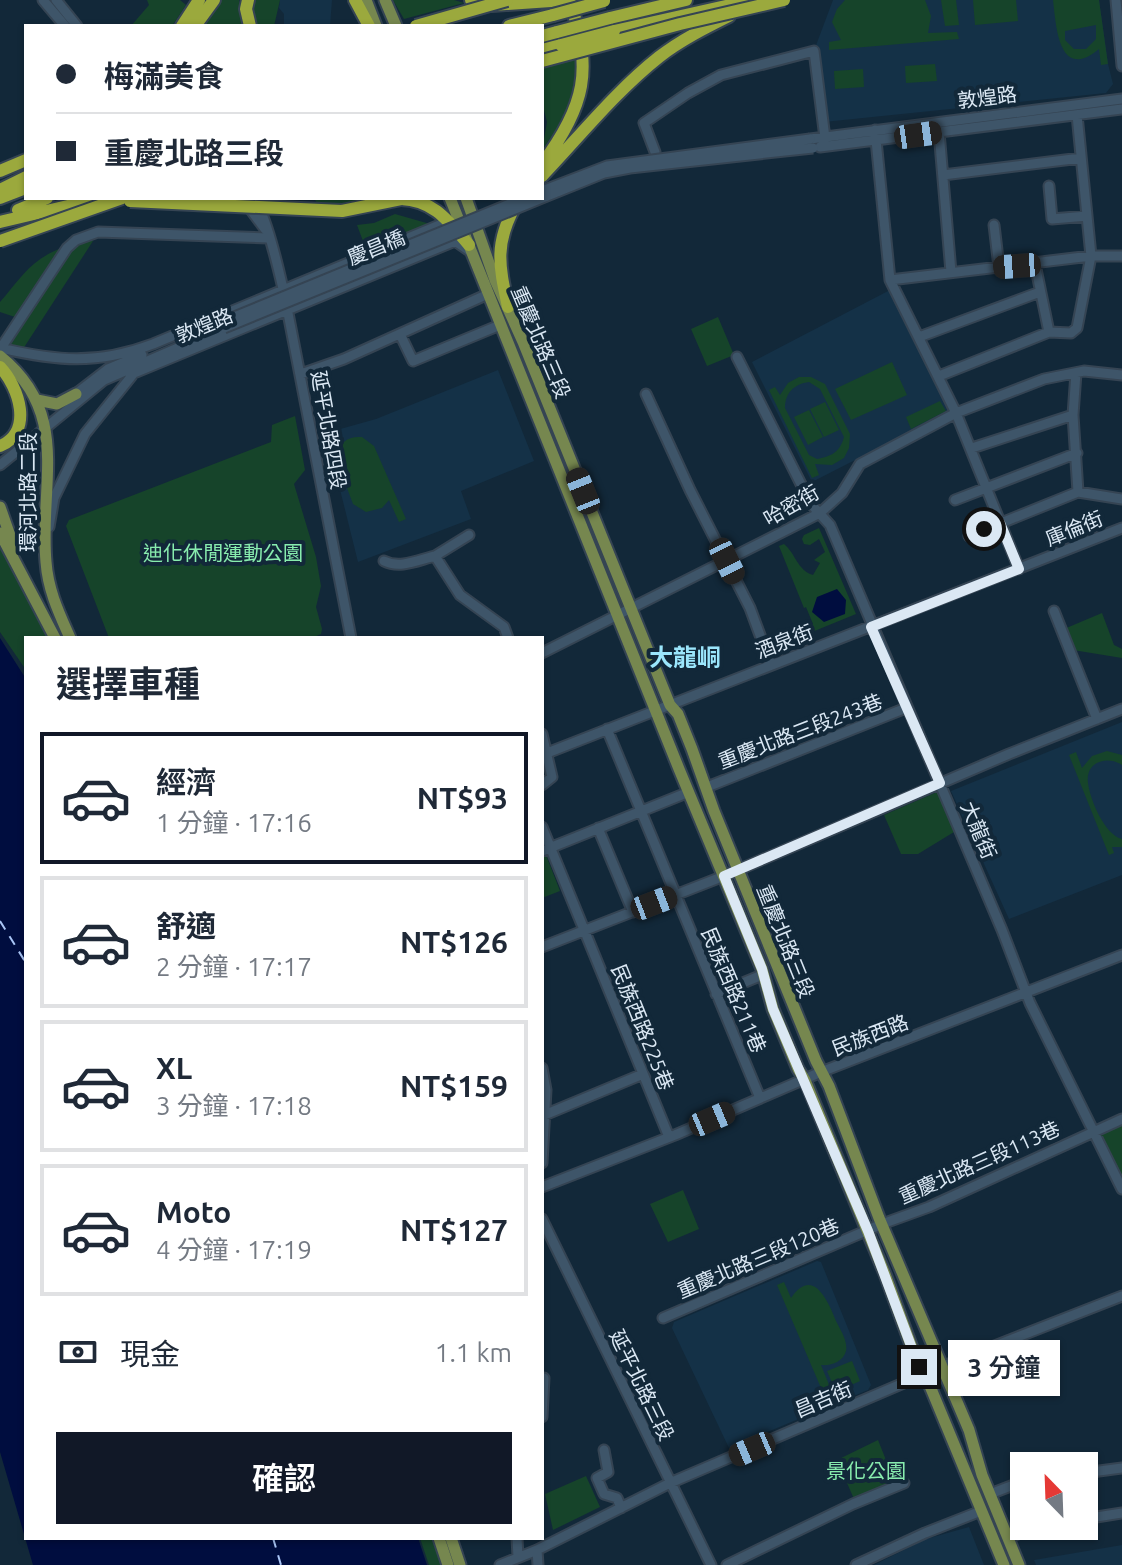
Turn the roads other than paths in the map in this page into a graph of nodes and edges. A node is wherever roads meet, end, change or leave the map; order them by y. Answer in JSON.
{"nodes":[{"id":1,"x":43,"y":0,"type":"edge"},
{"id":2,"x":56,"y":0,"type":"edge"},
{"id":3,"x":199,"y":0,"type":"edge"},
{"id":4,"x":214,"y":0,"type":"edge"},
{"id":5,"x":248,"y":0,"type":"edge"},
{"id":6,"x":355,"y":0,"type":"edge"},
{"id":7,"x":366,"y":0,"type":"edge"},
{"id":8,"x":385,"y":0,"type":"edge"},
{"id":9,"x":471,"y":0,"type":"edge"},
{"id":10,"x":507,"y":0,"type":"edge"},
{"id":11,"x":567,"y":0,"type":"edge"},
{"id":12,"x":686,"y":0,"type":"edge"},
{"id":13,"x":753,"y":0,"type":"edge"},
{"id":14,"x":765,"y":0,"type":"edge"},
{"id":15,"x":784,"y":0,"type":"edge"},
{"id":16,"x":1116,"y":0,"type":"edge"},
{"id":17,"x":607,"y":1,"type":"edge"},
{"id":18,"x":550,"y":9,"type":"junction"},
{"id":19,"x":394,"y":22,"type":"edge"},
{"id":20,"x":63,"y":24,"type":"edge"},
{"id":21,"x":75,"y":24,"type":"edge"},
{"id":22,"x":183,"y":24,"type":"edge"},
{"id":23,"x":196,"y":24,"type":"edge"},
{"id":24,"x":250,"y":24,"type":"edge"},
{"id":25,"x":368,"y":24,"type":"edge"},
{"id":26,"x":375,"y":24,"type":"edge"},
{"id":27,"x":423,"y":24,"type":"edge"},
{"id":28,"x":514,"y":24,"type":"edge"},
{"id":29,"x":612,"y":25,"type":"junction"},
{"id":30,"x":544,"y":36,"type":"edge"},
{"id":31,"x":559,"y":38,"type":"junction"},
{"id":32,"x":544,"y":49,"type":"edge"},
{"id":33,"x":544,"y":60,"type":"edge"},
{"id":34,"x":1122,"y":66,"type":"edge"},
{"id":35,"x":1122,"y":99,"type":"edge"},
{"id":36,"x":1122,"y":109,"type":"edge"},
{"id":37,"x":1077,"y":115,"type":"junction"},
{"id":38,"x":875,"y":130,"type":"junction"},
{"id":39,"x":939,"y":132,"type":"junction"},
{"id":40,"x":825,"y":141,"type":"junction"},
{"id":41,"x":876,"y":142,"type":"junction"},
{"id":42,"x":811,"y":143,"type":"junction"},
{"id":43,"x":655,"y":152,"type":"dead end"},
{"id":44,"x":1081,"y":158,"type":"junction"},
{"id":45,"x":24,"y":161,"type":"edge"},
{"id":46,"x":544,"y":161,"type":"edge"},
{"id":47,"x":0,"y":171,"type":"edge"},
{"id":48,"x":544,"y":174,"type":"edge"},
{"id":49,"x":943,"y":175,"type":"junction"},
{"id":50,"x":24,"y":178,"type":"edge"},
{"id":51,"x":1049,"y":186,"type":"dead end"},
{"id":52,"x":24,"y":189,"type":"edge"},
{"id":53,"x":0,"y":190,"type":"edge"},
{"id":54,"x":544,"y":190,"type":"edge"},
{"id":55,"x":544,"y":197,"type":"edge"},
{"id":56,"x":0,"y":198,"type":"edge"},
{"id":57,"x":43,"y":200,"type":"edge"},
{"id":58,"x":126,"y":200,"type":"edge"},
{"id":59,"x":243,"y":200,"type":"edge"},
{"id":60,"x":255,"y":200,"type":"edge"},
{"id":61,"x":396,"y":200,"type":"edge"},
{"id":62,"x":415,"y":200,"type":"edge"},
{"id":63,"x":451,"y":200,"type":"edge"},
{"id":64,"x":467,"y":200,"type":"edge"},
{"id":65,"x":518,"y":200,"type":"edge"},
{"id":66,"x":519,"y":200,"type":"edge"},
{"id":67,"x":537,"y":200,"type":"edge"},
{"id":68,"x":1087,"y":216,"type":"junction"},
{"id":69,"x":0,"y":219,"type":"edge"},
{"id":70,"x":442,"y":224,"type":"dead end"},
{"id":71,"x":994,"y":225,"type":"dead end"},
{"id":72,"x":266,"y":233,"type":"junction"},
{"id":73,"x":0,"y":241,"type":"edge"},
{"id":74,"x":470,"y":249,"type":"junction"},
{"id":75,"x":1091,"y":256,"type":"junction"},
{"id":76,"x":1122,"y":256,"type":"edge"},
{"id":77,"x":1035,"y":264,"type":"junction"},
{"id":78,"x":999,"y":267,"type":"junction"},
{"id":79,"x":951,"y":272,"type":"junction"},
{"id":80,"x":890,"y":280,"type":"junction"},
{"id":81,"x":283,"y":290,"type":"junction"},
{"id":82,"x":1040,"y":292,"type":"junction"},
{"id":83,"x":488,"y":294,"type":"junction"},
{"id":84,"x":508,"y":307,"type":"junction"},
{"id":85,"x":287,"y":310,"type":"junction"},
{"id":86,"x":223,"y":325,"type":"junction"},
{"id":87,"x":500,"y":325,"type":"junction"},
{"id":88,"x":1049,"y":332,"type":"junction"},
{"id":89,"x":400,"y":334,"type":"junction"},
{"id":90,"x":919,"y":337,"type":"junction"},
{"id":91,"x":0,"y":351,"type":"edge"},
{"id":92,"x":132,"y":352,"type":"junction"},
{"id":93,"x":737,"y":357,"type":"dead end"},
{"id":94,"x":0,"y":367,"type":"edge"},
{"id":95,"x":134,"y":373,"type":"junction"},
{"id":96,"x":1076,"y":373,"type":"junction"},
{"id":97,"x":301,"y":374,"type":"junction"},
{"id":98,"x":1122,"y":375,"type":"edge"},
{"id":99,"x":939,"y":376,"type":"junction"},
{"id":100,"x":94,"y":383,"type":"junction"},
{"id":101,"x":76,"y":394,"type":"junction"},
{"id":102,"x":646,"y":394,"type":"dead end"},
{"id":103,"x":37,"y":400,"type":"junction"},
{"id":104,"x":956,"y":413,"type":"junction"},
{"id":105,"x":1073,"y":415,"type":"junction"},
{"id":106,"x":46,"y":424,"type":"junction"},
{"id":107,"x":0,"y":446,"type":"edge"},
{"id":108,"x":972,"y":448,"type":"junction"},
{"id":109,"x":1077,"y":453,"type":"junction"},
{"id":110,"x":0,"y":458,"type":"edge"},
{"id":111,"x":0,"y":465,"type":"edge"},
{"id":112,"x":986,"y":487,"type":"junction"},
{"id":113,"x":1078,"y":492,"type":"junction"},
{"id":114,"x":1122,"y":499,"type":"edge"},
{"id":115,"x":955,"y":500,"type":"dead end"},
{"id":116,"x":0,"y":507,"type":"edge"},
{"id":117,"x":820,"y":513,"type":"junction"},
{"id":118,"x":1000,"y":523,"type":"junction"},
{"id":119,"x":1122,"y":528,"type":"edge"},
{"id":120,"x":0,"y":533,"type":"edge"},
{"id":121,"x":469,"y":535,"type":"dead end"},
{"id":122,"x":969,"y":536,"type":"dead end"},
{"id":123,"x":45,"y":550,"type":"junction"},
{"id":124,"x":435,"y":556,"type":"junction"},
{"id":125,"x":384,"y":561,"type":"dead end"},
{"id":126,"x":727,"y":561,"type":"junction"},
{"id":127,"x":1019,"y":569,"type":"junction"},
{"id":128,"x":25,"y":577,"type":"junction"},
{"id":129,"x":949,"y":596,"type":"joint"},
{"id":130,"x":631,"y":609,"type":"junction"},
{"id":131,"x":1054,"y":611,"type":"dead end"},
{"id":132,"x":618,"y":615,"type":"junction"},
{"id":133,"x":871,"y":627,"type":"junction"},
{"id":134,"x":54,"y":636,"type":"edge"},
{"id":135,"x":69,"y":636,"type":"edge"},
{"id":136,"x":351,"y":636,"type":"edge"},
{"id":137,"x":507,"y":636,"type":"edge"},
{"id":138,"x":544,"y":652,"type":"edge"},
{"id":139,"x":771,"y":665,"type":"junction"},
{"id":140,"x":670,"y":705,"type":"junction"},
{"id":141,"x":906,"y":708,"type":"junction"},
{"id":142,"x":1122,"y":709,"type":"edge"},
{"id":143,"x":656,"y":710,"type":"junction"},
{"id":144,"x":1097,"y":719,"type":"junction"},
{"id":145,"x":607,"y":729,"type":"junction"},
{"id":146,"x":545,"y":754,"type":"edge"},
{"id":147,"x":544,"y":783,"type":"edge"},
{"id":148,"x":940,"y":783,"type":"junction"},
{"id":149,"x":707,"y":787,"type":"junction"},
{"id":150,"x":689,"y":792,"type":"junction"},
{"id":151,"x":641,"y":811,"type":"junction"},
{"id":152,"x":598,"y":828,"type":"junction"},
{"id":153,"x":546,"y":849,"type":"edge"},
{"id":154,"x":738,"y":870,"type":"junction"},
{"id":155,"x":724,"y":876,"type":"junction"},
{"id":156,"x":675,"y":895,"type":"junction"},
{"id":157,"x":633,"y":912,"type":"junction"},
{"id":158,"x":585,"y":931,"type":"junction"},
{"id":159,"x":544,"y":946,"type":"edge"},
{"id":160,"x":1122,"y":955,"type":"edge"},
{"id":161,"x":762,"y":975,"type":"junction"},
{"id":162,"x":1026,"y":993,"type":"junction"},
{"id":163,"x":716,"y":994,"type":"junction"},
{"id":164,"x":821,"y":1072,"type":"junction"},
{"id":165,"x":643,"y":1074,"type":"junction"},
{"id":166,"x":544,"y":1079,"type":"edge"},
{"id":167,"x":805,"y":1080,"type":"junction"},
{"id":168,"x":760,"y":1098,"type":"junction"},
{"id":169,"x":544,"y":1107,"type":"edge"},
{"id":170,"x":544,"y":1116,"type":"edge"},
{"id":171,"x":1122,"y":1119,"type":"edge"},
{"id":172,"x":1091,"y":1131,"type":"junction"},
{"id":173,"x":669,"y":1137,"type":"junction"},
{"id":174,"x":544,"y":1182,"type":"edge"},
{"id":175,"x":1122,"y":1189,"type":"edge"},
{"id":176,"x":544,"y":1223,"type":"edge"},
{"id":177,"x":882,"y":1224,"type":"junction"},
{"id":178,"x":868,"y":1231,"type":"junction"},
{"id":179,"x":1122,"y":1296,"type":"edge"},
{"id":180,"x":663,"y":1318,"type":"dead end"},
{"id":181,"x":941,"y":1367,"type":"junction"},
{"id":182,"x":925,"y":1374,"type":"junction"},
{"id":183,"x":604,"y":1450,"type":"dead end"},
{"id":184,"x":1122,"y":1468,"type":"edge"},
{"id":185,"x":1098,"y":1471,"type":"edge"},
{"id":186,"x":670,"y":1483,"type":"junction"},
{"id":187,"x":904,"y":1483,"type":"dead end"},
{"id":188,"x":1010,"y":1486,"type":"edge"},
{"id":189,"x":990,"y":1494,"type":"junction"},
{"id":190,"x":621,"y":1508,"type":"junction"},
{"id":191,"x":981,"y":1511,"type":"junction"},
{"id":192,"x":1122,"y":1513,"type":"edge"},
{"id":193,"x":1098,"y":1517,"type":"edge"},
{"id":194,"x":1008,"y":1538,"type":"joint"},
{"id":195,"x":440,"y":1540,"type":"edge"},
{"id":196,"x":452,"y":1540,"type":"edge"},
{"id":197,"x":517,"y":1540,"type":"edge"},
{"id":198,"x":537,"y":1550,"type":"junction"},
{"id":199,"x":518,"y":1557,"type":"junction"},
{"id":200,"x":448,"y":1565,"type":"edge"},
{"id":201,"x":460,"y":1565,"type":"edge"},
{"id":202,"x":500,"y":1565,"type":"edge"},
{"id":203,"x":538,"y":1565,"type":"edge"},
{"id":204,"x":711,"y":1565,"type":"edge"},
{"id":205,"x":727,"y":1565,"type":"edge"},
{"id":206,"x":856,"y":1565,"type":"edge"},
{"id":207,"x":1004,"y":1565,"type":"edge"},
{"id":208,"x":1019,"y":1565,"type":"edge"}],
"edges":[{"from":1,"to":20,"type":"street"},
{"from":2,"to":21,"type":"street"},
{"from":3,"to":22,"type":"highway"},
{"from":4,"to":23,"type":"highway"},
{"from":5,"to":24,"type":"highway"},
{"from":6,"to":25,"type":"highway"},
{"from":7,"to":26,"type":"main road"},
{"from":8,"to":19,"type":"main road"},
{"from":9,"to":18,"type":"highway"},
{"from":10,"to":27,"type":"highway","bridge":true},
{"from":11,"to":18,"type":"highway"},
{"from":11,"to":46,"type":"highway"},
{"from":12,"to":29,"type":"highway"},
{"from":13,"to":29,"type":"highway"},
{"from":14,"to":48,"type":"highway"},
{"from":15,"to":33,"type":"highway","bridge":true},
{"from":16,"to":34,"type":"street"},
{"from":17,"to":18,"type":"highway","bridge":true},
{"from":18,"to":28,"type":"highway"},
{"from":29,"to":31,"type":"highway","bridge":true},
{"from":30,"to":31,"type":"highway"},
{"from":31,"to":32,"type":"highway"},
{"from":35,"to":38,"type":"street","name":"敦煌路"},
{"from":36,"to":37,"type":"street","name":"敦煌路"},
{"from":37,"to":39,"type":"street","name":"敦煌路"},
{"from":37,"to":44,"type":"street"},
{"from":38,"to":40,"type":"street","name":"敦煌路"},
{"from":38,"to":41,"type":"street"},
{"from":39,"to":41,"type":"street","name":"敦煌路"},
{"from":39,"to":49,"type":"street"},
{"from":40,"to":41,"type":"street","name":"敦煌路"},
{"from":40,"to":42,"type":"street","name":"敦煌路"},
{"from":40,"to":43,"type":"street"},
{"from":41,"to":80,"type":"street"},
{"from":42,"to":54,"type":"street","bridge":true},
{"from":42,"to":55,"type":"street","name":"慶昌橋","bridge":true},
{"from":44,"to":49,"type":"street"},
{"from":44,"to":68,"type":"street"},
{"from":45,"to":47,"type":"highway"},
{"from":49,"to":79,"type":"street"},
{"from":50,"to":53,"type":"highway"},
{"from":51,"to":68,"type":"street"},
{"from":52,"to":56,"type":"highway"},
{"from":57,"to":69,"type":"highway"},
{"from":58,"to":61,"type":"highway","bridge":true},
{"from":58,"to":69,"type":"highway"},
{"from":58,"to":73,"type":"highway","bridge":true},
{"from":59,"to":72,"type":"street","name":"延平北路四段"},
{"from":60,"to":72,"type":"street","name":"延平北路四段"},
{"from":62,"to":74,"type":"highway"},
{"from":63,"to":74,"type":"main road","name":"重慶北路三段"},
{"from":64,"to":84,"type":"main road","name":"重慶北路三段"},
{"from":65,"to":86,"type":"street","name":"慶昌橋","bridge":true},
{"from":66,"to":84,"type":"highway"},
{"from":67,"to":86,"type":"street","name":"慶昌橋","bridge":true},
{"from":68,"to":75,"type":"street"},
{"from":70,"to":81,"type":"street","name":"敦煌路"},
{"from":71,"to":78,"type":"street"},
{"from":72,"to":81,"type":"street","name":"延平北路四段"},
{"from":72,"to":91,"type":"street"},
{"from":74,"to":83,"type":"main road","name":"重慶北路三段"},
{"from":74,"to":85,"type":"street","name":"敦煌路"},
{"from":75,"to":76,"type":"street"},
{"from":75,"to":77,"type":"street"},
{"from":75,"to":88,"type":"street"},
{"from":77,"to":78,"type":"street"},
{"from":77,"to":82,"type":"street"},
{"from":78,"to":79,"type":"street"},
{"from":79,"to":80,"type":"street"},
{"from":80,"to":90,"type":"street"},
{"from":81,"to":85,"type":"street","name":"延平北路四段"},
{"from":81,"to":92,"type":"street","name":"敦煌路"},
{"from":82,"to":88,"type":"street"},
{"from":82,"to":90,"type":"street"},
{"from":83,"to":87,"type":"main road","name":"重慶北路三段"},
{"from":83,"to":89,"type":"street"},
{"from":84,"to":130,"type":"main road","name":"重慶北路三段"},
{"from":85,"to":95,"type":"street","name":"敦煌路"},
{"from":85,"to":97,"type":"street","name":"延平北路四段"},
{"from":86,"to":100,"type":"street"},
{"from":87,"to":89,"type":"street"},
{"from":87,"to":132,"type":"main road","name":"重慶北路三段"},
{"from":88,"to":99,"type":"street"},
{"from":89,"to":97,"type":"street"},
{"from":90,"to":99,"type":"street"},
{"from":91,"to":92,"type":"street","name":"敦煌路"},
{"from":91,"to":103,"type":"main road","name":"環河北路二段"},
{"from":92,"to":100,"type":"street"},
{"from":93,"to":117,"type":"street","name":"大龍街"},
{"from":94,"to":107,"type":"highway"},
{"from":95,"to":100,"type":"street"},
{"from":95,"to":123,"type":"street","name":"敦煌路"},
{"from":96,"to":98,"type":"street","name":"哈密街"},
{"from":96,"to":104,"type":"street","name":"哈密街"},
{"from":96,"to":105,"type":"street"},
{"from":97,"to":136,"type":"street","name":"延平北路四段"},
{"from":99,"to":104,"type":"street"},
{"from":100,"to":101,"type":"street"},
{"from":100,"to":106,"type":"street"},
{"from":101,"to":103,"type":"main road"},
{"from":101,"to":106,"type":"street"},
{"from":102,"to":126,"type":"street"},
{"from":103,"to":106,"type":"main road","name":"環河北路二段"},
{"from":104,"to":108,"type":"street"},
{"from":104,"to":117,"type":"street","name":"哈密街"},
{"from":105,"to":108,"type":"street"},
{"from":105,"to":109,"type":"street"},
{"from":106,"to":110,"type":"street"},
{"from":106,"to":111,"type":"street"},
{"from":106,"to":123,"type":"main road","name":"環河北路二段"},
{"from":108,"to":112,"type":"street"},
{"from":109,"to":112,"type":"street"},
{"from":109,"to":113,"type":"street"},
{"from":112,"to":115,"type":"street"},
{"from":112,"to":118,"type":"street"},
{"from":113,"to":114,"type":"street"},
{"from":113,"to":118,"type":"street"},
{"from":116,"to":128,"type":"main road"},
{"from":117,"to":126,"type":"street","name":"哈密街"},
{"from":117,"to":133,"type":"street","name":"大龍街"},
{"from":118,"to":122,"type":"street"},
{"from":118,"to":127,"type":"street"},
{"from":119,"to":127,"type":"street","name":"庫倫街"},
{"from":120,"to":128,"type":"main road","name":"環河北路二段"},
{"from":121,"to":124,"type":"street"},
{"from":123,"to":135,"type":"main road","name":"環河北路二段"},
{"from":124,"to":125,"type":"street"},
{"from":124,"to":137,"type":"street"},
{"from":126,"to":130,"type":"street","name":"哈密街"},
{"from":126,"to":139,"type":"street"},
{"from":127,"to":129,"type":"street","name":"庫倫街"},
{"from":128,"to":134,"type":"main road","name":"環河北路二段"},
{"from":129,"to":133,"type":"street","name":"酒泉街"},
{"from":130,"to":132,"type":"street","name":"哈密街"},
{"from":130,"to":140,"type":"main road","name":"重慶北路三段"},
{"from":131,"to":144,"type":"street"},
{"from":132,"to":138,"type":"street","name":"哈密街"},
{"from":132,"to":143,"type":"main road","name":"重慶北路三段"},
{"from":133,"to":139,"type":"street","name":"酒泉街"},
{"from":133,"to":141,"type":"street","name":"大龍街"},
{"from":139,"to":140,"type":"street","name":"酒泉街"},
{"from":140,"to":143,"type":"street","name":"酒泉街"},
{"from":140,"to":149,"type":"main road","name":"重慶北路三段"},
{"from":141,"to":148,"type":"street","name":"大龍街"},
{"from":141,"to":149,"type":"street","name":"重慶北路三段243巷"},
{"from":142,"to":144,"type":"street"},
{"from":143,"to":145,"type":"street","name":"酒泉街"},
{"from":143,"to":150,"type":"main road","name":"重慶北路三段"},
{"from":144,"to":148,"type":"street"},
{"from":145,"to":146,"type":"street","name":"酒泉街"},
{"from":145,"to":151,"type":"street","name":"民族西路211巷"},
{"from":146,"to":147,"type":"street"},
{"from":148,"to":154,"type":"street"},
{"from":148,"to":162,"type":"street","name":"大龍街"},
{"from":149,"to":154,"type":"main road","name":"重慶北路三段"},
{"from":150,"to":151,"type":"street"},
{"from":150,"to":155,"type":"main road","name":"重慶北路三段"},
{"from":151,"to":152,"type":"street"},
{"from":151,"to":156,"type":"street","name":"民族西路211巷"},
{"from":152,"to":153,"type":"street"},
{"from":152,"to":157,"type":"street"},
{"from":153,"to":158,"type":"street","name":"民族西路225巷"},
{"from":154,"to":155,"type":"street"},
{"from":154,"to":164,"type":"main road","name":"重慶北路三段"},
{"from":155,"to":156,"type":"street"},
{"from":155,"to":161,"type":"main road","name":"重慶北路三段"},
{"from":156,"to":157,"type":"street"},
{"from":156,"to":163,"type":"street","name":"民族西路211巷"},
{"from":157,"to":158,"type":"street"},
{"from":158,"to":159,"type":"street"},
{"from":158,"to":165,"type":"street","name":"民族西路225巷"},
{"from":160,"to":162,"type":"street","name":"民族西路"},
{"from":161,"to":163,"type":"street"},
{"from":161,"to":167,"type":"main road","name":"重慶北路三段"},
{"from":162,"to":164,"type":"street","name":"民族西路"},
{"from":162,"to":172,"type":"street","name":"大龍街"},
{"from":163,"to":168,"type":"street","name":"民族西路211巷"},
{"from":164,"to":167,"type":"street","name":"民族西路"},
{"from":164,"to":177,"type":"main road","name":"重慶北路三段"},
{"from":165,"to":170,"type":"street"},
{"from":165,"to":173,"type":"street","name":"民族西路225巷"},
{"from":166,"to":169,"type":"street"},
{"from":167,"to":168,"type":"street","name":"民族西路"},
{"from":167,"to":178,"type":"main road","name":"重慶北路三段"},
{"from":168,"to":173,"type":"street","name":"民族西路"},
{"from":171,"to":172,"type":"street","name":"重慶北路三段113巷"},
{"from":172,"to":175,"type":"street","name":"大龍街"},
{"from":172,"to":177,"type":"street","name":"重慶北路三段113巷"},
{"from":173,"to":174,"type":"street","name":"民族西路"},
{"from":176,"to":186,"type":"street","name":"延平北路三段"},
{"from":177,"to":178,"type":"street","name":"重慶北路三段113巷"},
{"from":177,"to":181,"type":"main road","name":"重慶北路三段"},
{"from":178,"to":180,"type":"street","name":"重慶北路三段120巷"},
{"from":178,"to":182,"type":"main road","name":"重慶北路三段"},
{"from":179,"to":181,"type":"street","name":"昌吉街"},
{"from":181,"to":182,"type":"street","name":"昌吉街"},
{"from":181,"to":189,"type":"main road","name":"重慶北路三段"},
{"from":182,"to":186,"type":"street","name":"昌吉街"},
{"from":182,"to":191,"type":"main road","name":"重慶北路三段"},
{"from":183,"to":190,"type":"street"},
{"from":184,"to":185,"type":"street"},
{"from":186,"to":190,"type":"street","name":"昌吉街"},
{"from":186,"to":204,"type":"street","name":"延平北路三段"},
{"from":187,"to":205,"type":"street"},
{"from":188,"to":189,"type":"street"},
{"from":189,"to":194,"type":"main road","name":"重慶北路三段"},
{"from":190,"to":198,"type":"street","name":"昌吉街"},
{"from":191,"to":206,"type":"street"},
{"from":191,"to":207,"type":"main road","name":"重慶北路三段"},
{"from":192,"to":193,"type":"street"},
{"from":194,"to":208,"type":"main road","name":"重慶北路三段"},
{"from":195,"to":200,"type":"main road"},
{"from":196,"to":201,"type":"main road"},
{"from":197,"to":199,"type":"street"},
{"from":198,"to":199,"type":"street","name":"昌吉街"},
{"from":198,"to":203,"type":"street"},
{"from":199,"to":202,"type":"street","name":"昌吉街"}]}
